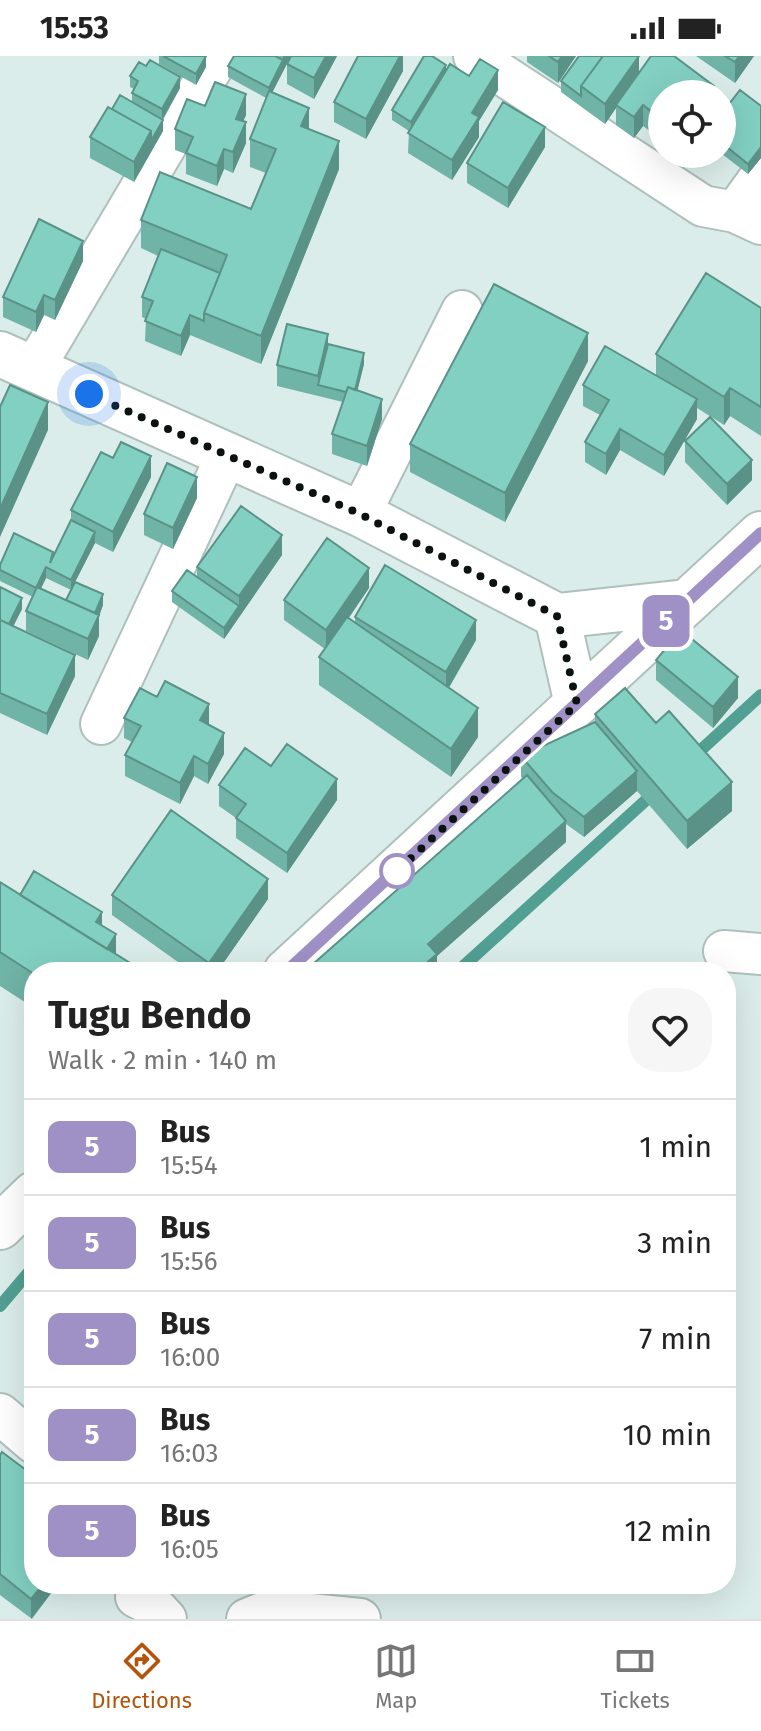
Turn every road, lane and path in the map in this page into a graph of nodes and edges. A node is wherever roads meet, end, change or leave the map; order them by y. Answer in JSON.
{"nodes":[{"id":1,"x":219,"y":56,"type":"edge"},
{"id":2,"x":499,"y":62,"type":"edge"},
{"id":3,"x":761,"y":176,"type":"edge"},
{"id":4,"x":748,"y":218,"type":"edge"},
{"id":5,"x":462,"y":311,"type":"dead end"},
{"id":6,"x":17,"y":362,"type":"edge"},
{"id":7,"x":227,"y":455,"type":"junction"},
{"id":8,"x":360,"y":514,"type":"junction"},
{"id":9,"x":761,"y":534,"type":"edge"},
{"id":10,"x":686,"y":602,"type":"junction"},
{"id":11,"x":557,"y":616,"type":"junction"},
{"id":12,"x":577,"y":704,"type":"junction"},
{"id":13,"x":101,"y":724,"type":"dead end"},
{"id":14,"x":297,"y":962,"type":"edge"},
{"id":15,"x":24,"y":1204,"type":"edge"},
{"id":16,"x":0,"y":1227,"type":"edge"},
{"id":17,"x":0,"y":1414,"type":"edge"},
{"id":18,"x":24,"y":1434,"type":"edge"},
{"id":19,"x":247,"y":1619,"type":"edge"},
{"id":20,"x":360,"y":1619,"type":"edge"}],
"edges":[{"from":1,"to":6,"type":"street"},
{"from":2,"to":4,"type":"street"},
{"from":3,"to":4,"type":"street"},
{"from":5,"to":8,"type":"street"},
{"from":6,"to":7,"type":"main road"},
{"from":7,"to":8,"type":"main road"},
{"from":7,"to":13,"type":"street"},
{"from":8,"to":11,"type":"main road"},
{"from":9,"to":10,"type":"main road"},
{"from":10,"to":11,"type":"main road"},
{"from":10,"to":12,"type":"main road"},
{"from":11,"to":12,"type":"main road"},
{"from":12,"to":14,"type":"main road"},
{"from":15,"to":16,"type":"main road"},
{"from":17,"to":18,"type":"street"},
{"from":19,"to":20,"type":"street"}]}
